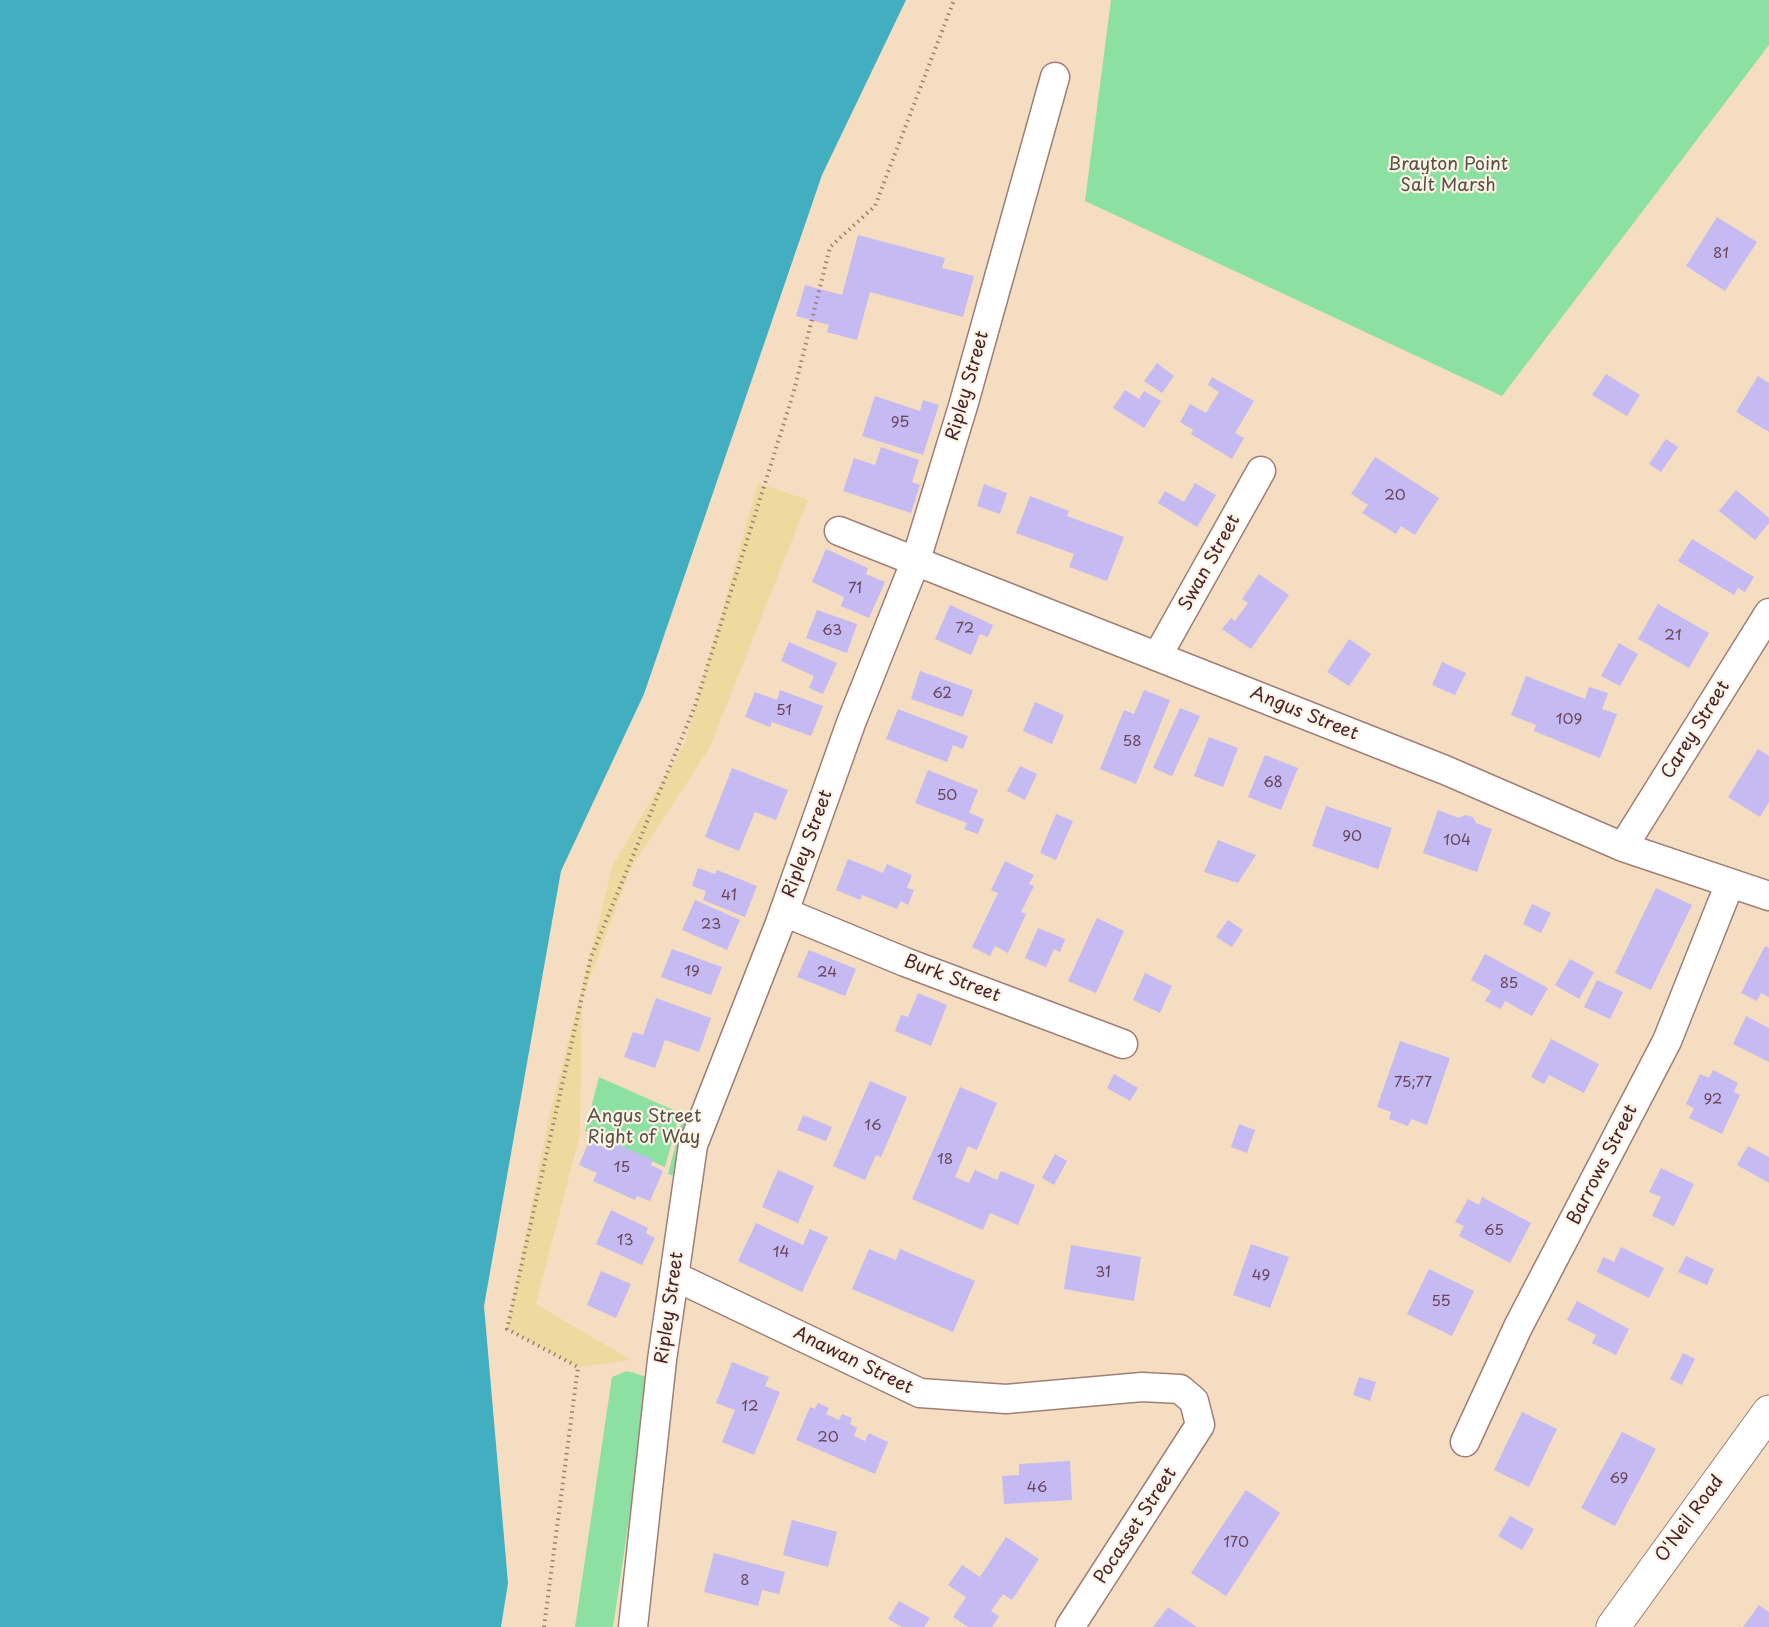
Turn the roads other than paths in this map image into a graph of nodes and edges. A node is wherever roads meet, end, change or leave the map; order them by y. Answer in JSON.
{"nodes":[{"id":1,"x":1056,"y":76,"type":"dead end"},
{"id":2,"x":1261,"y":471,"type":"dead end"},
{"id":3,"x":839,"y":531,"type":"dead end"},
{"id":4,"x":916,"y":560,"type":"junction"},
{"id":5,"x":1769,"y":613,"type":"edge"},
{"id":6,"x":1158,"y":655,"type":"junction"},
{"id":7,"x":1623,"y":847,"type":"junction"},
{"id":8,"x":1730,"y":883,"type":"junction"},
{"id":9,"x":1769,"y":896,"type":"edge"},
{"id":10,"x":783,"y":912,"type":"junction"},
{"id":11,"x":1123,"y":1044,"type":"dead end"},
{"id":12,"x":674,"y":1276,"type":"junction"},
{"id":13,"x":1769,"y":1412,"type":"edge"},
{"id":14,"x":1200,"y":1425,"type":"joint"},
{"id":15,"x":1465,"y":1443,"type":"dead end"},
{"id":16,"x":633,"y":1627,"type":"edge"},
{"id":17,"x":1070,"y":1627,"type":"edge"},
{"id":18,"x":1613,"y":1627,"type":"edge"}],
"edges":[{"from":1,"to":4,"type":"street","name":"Ripley Street"},
{"from":2,"to":6,"type":"street","name":"Swan Street"},
{"from":3,"to":4,"type":"street","name":"Angus Street"},
{"from":4,"to":6,"type":"street","name":"Angus Street"},
{"from":4,"to":10,"type":"street","name":"Ripley Street"},
{"from":5,"to":7,"type":"street","name":"Carey Street"},
{"from":6,"to":7,"type":"street","name":"Angus Street"},
{"from":7,"to":8,"type":"street","name":"Angus Street"},
{"from":8,"to":9,"type":"street","name":"Angus Street"},
{"from":8,"to":15,"type":"street","name":"Barrows Street"},
{"from":10,"to":11,"type":"street","name":"Burk Street"},
{"from":10,"to":12,"type":"street","name":"Ripley Street"},
{"from":12,"to":14,"type":"street","name":"Anawan Street"},
{"from":12,"to":16,"type":"street","name":"Ripley Street"},
{"from":13,"to":18,"type":"street","name":"O'Neil Road"},
{"from":14,"to":17,"type":"street","name":"Pocasset Street"}]}
